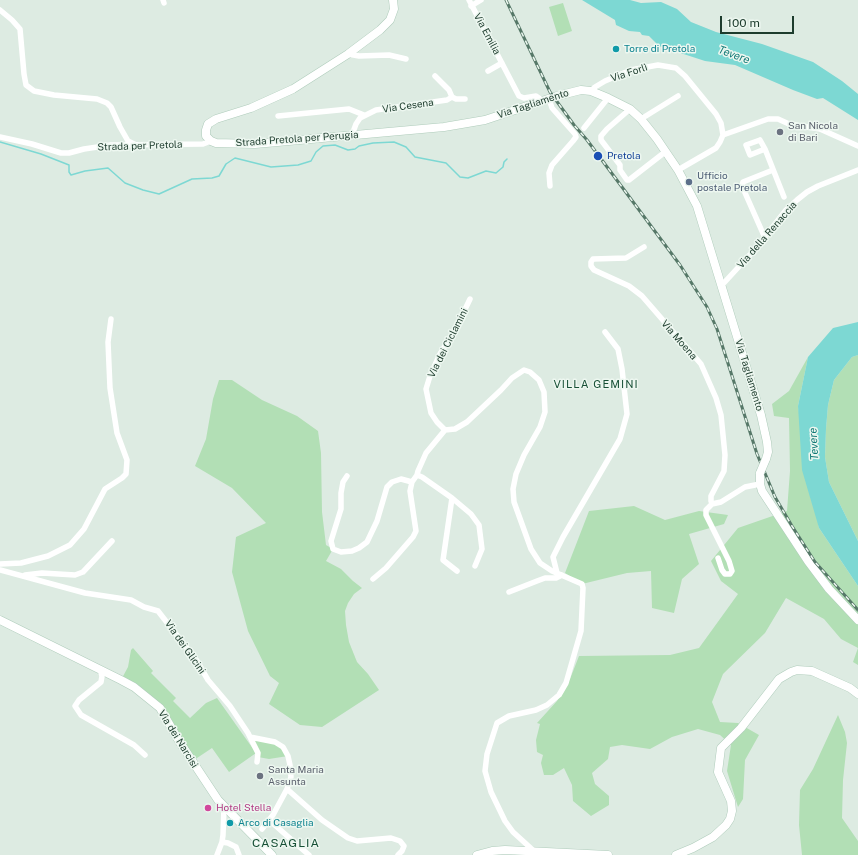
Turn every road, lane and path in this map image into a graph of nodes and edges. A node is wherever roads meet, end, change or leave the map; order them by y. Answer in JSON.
{"nodes":[{"id":1,"x":394,"y":0,"type":"edge"},
{"id":2,"x":481,"y":0,"type":"edge"},
{"id":3,"x":470,"y":3,"type":"edge"},
{"id":4,"x":0,"y":10,"type":"edge"},
{"id":5,"x":348,"y":54,"type":"junction"},
{"id":6,"x":406,"y":59,"type":"dead end"},
{"id":7,"x":502,"y":63,"type":"junction"},
{"id":8,"x":488,"y":71,"type":"dead end"},
{"id":9,"x":435,"y":76,"type":"dead end"},
{"id":10,"x":591,"y":91,"type":"junction"},
{"id":11,"x":678,"y":96,"type":"dead end"},
{"id":12,"x":452,"y":98,"type":"junction"},
{"id":13,"x":608,"y":98,"type":"junction"},
{"id":14,"x":465,"y":99,"type":"dead end"},
{"id":15,"x":546,"y":100,"type":"junction"},
{"id":16,"x":630,"y":109,"type":"junction"},
{"id":17,"x":364,"y":115,"type":"junction"},
{"id":18,"x":278,"y":116,"type":"dead end"},
{"id":19,"x":641,"y":119,"type":"junction"},
{"id":20,"x":444,"y":128,"type":"joint"},
{"id":21,"x":584,"y":128,"type":"dead end"},
{"id":22,"x":352,"y":135,"type":"junction"},
{"id":23,"x":723,"y":135,"type":"junction"},
{"id":24,"x":0,"y":137,"type":"edge"},
{"id":25,"x":210,"y":141,"type":"junction"},
{"id":26,"x":136,"y":145,"type":"junction"},
{"id":27,"x":858,"y":146,"type":"edge"},
{"id":28,"x":765,"y":149,"type":"dead end"},
{"id":29,"x":665,"y":152,"type":"junction"},
{"id":30,"x":678,"y":170,"type":"junction"},
{"id":31,"x":773,"y":170,"type":"junction"},
{"id":32,"x":858,"y":170,"type":"edge"},
{"id":33,"x":550,"y":186,"type":"dead end"},
{"id":34,"x":784,"y":197,"type":"dead end"},
{"id":35,"x":765,"y":238,"type":"junction"},
{"id":36,"x":644,"y":247,"type":"dead end"},
{"id":37,"x":722,"y":285,"type":"junction"},
{"id":38,"x":470,"y":299,"type":"dead end"},
{"id":39,"x":111,"y":319,"type":"dead end"},
{"id":40,"x":605,"y":332,"type":"dead end"},
{"id":41,"x":445,"y":430,"type":"junction"},
{"id":42,"x":417,"y":475,"type":"junction"},
{"id":43,"x":347,"y":476,"type":"dead end"},
{"id":44,"x":412,"y":482,"type":"junction"},
{"id":45,"x":760,"y":484,"type":"junction"},
{"id":46,"x":452,"y":498,"type":"junction"},
{"id":47,"x":712,"y":504,"type":"junction"},
{"id":48,"x":112,"y":541,"type":"dead end"},
{"id":49,"x":718,"y":558,"type":"dead end"},
{"id":50,"x":0,"y":564,"type":"edge"},
{"id":51,"x":475,"y":566,"type":"dead end"},
{"id":52,"x":0,"y":570,"type":"edge"},
{"id":53,"x":457,"y":571,"type":"dead end"},
{"id":54,"x":560,"y":574,"type":"junction"},
{"id":55,"x":23,"y":576,"type":"junction"},
{"id":56,"x":373,"y":579,"type":"dead end"},
{"id":57,"x":509,"y":592,"type":"dead end"},
{"id":58,"x":0,"y":620,"type":"edge"},
{"id":59,"x":858,"y":620,"type":"edge"},
{"id":60,"x":100,"y":669,"type":"junction"},
{"id":61,"x":858,"y":694,"type":"edge"},
{"id":62,"x":250,"y":737,"type":"junction"},
{"id":63,"x":145,"y":755,"type":"dead end"},
{"id":64,"x":257,"y":762,"type":"dead end"},
{"id":65,"x":287,"y":789,"type":"junction"},
{"id":66,"x":224,"y":807,"type":"junction"},
{"id":67,"x":269,"y":820,"type":"junction"},
{"id":68,"x":262,"y":829,"type":"dead end"},
{"id":69,"x":222,"y":842,"type":"junction"},
{"id":70,"x":536,"y":852,"type":"junction"},
{"id":71,"x":217,"y":855,"type":"edge"},
{"id":72,"x":239,"y":855,"type":"edge"},
{"id":73,"x":272,"y":855,"type":"edge"},
{"id":74,"x":309,"y":855,"type":"edge"},
{"id":75,"x":398,"y":855,"type":"edge"},
{"id":76,"x":477,"y":855,"type":"edge"},
{"id":77,"x":604,"y":855,"type":"edge"},
{"id":78,"x":608,"y":855,"type":"edge"},
{"id":79,"x":676,"y":855,"type":"edge"}],
"edges":[{"from":1,"to":5,"type":"street"},
{"from":2,"to":3,"type":"street","name":"Via Emilia"},
{"from":3,"to":7,"type":"street","name":"Via Emilia"},
{"from":4,"to":26,"type":"street"},
{"from":5,"to":6,"type":"street"},
{"from":5,"to":25,"type":"street"},
{"from":7,"to":8,"type":"street","name":"Via Emilia"},
{"from":7,"to":15,"type":"street","name":"Via Emilia"},
{"from":9,"to":12,"type":"street"},
{"from":10,"to":13,"type":"street","name":"Via Tagliamento"},
{"from":10,"to":15,"type":"street","name":"Via Tagliamento"},
{"from":10,"to":23,"type":"street","name":"Via Forlì"},
{"from":11,"to":19,"type":"street"},
{"from":12,"to":14,"type":"street","name":"Via Cesena"},
{"from":12,"to":17,"type":"street","name":"Via Cesena"},
{"from":13,"to":16,"type":"street","name":"Via Tagliamento"},
{"from":13,"to":21,"type":"street"},
{"from":15,"to":20,"type":"street","name":"Via Tagliamento"},
{"from":15,"to":33,"type":"street"},
{"from":16,"to":19,"type":"street","name":"Via Tagliamento"},
{"from":16,"to":29,"type":"street"},
{"from":17,"to":18,"type":"street"},
{"from":17,"to":22,"type":"street"},
{"from":19,"to":29,"type":"street","name":"Via Tagliamento"},
{"from":20,"to":22,"type":"street","name":"Strada Pretola per Perugia"},
{"from":22,"to":25,"type":"street","name":"Strada Pretola per Perugia"},
{"from":23,"to":27,"type":"street"},
{"from":23,"to":30,"type":"street"},
{"from":24,"to":26,"type":"street","name":"Strada per Pretola"},
{"from":25,"to":26,"type":"street","name":"Strada per Pretola"},
{"from":28,"to":31,"type":"street"},
{"from":29,"to":30,"type":"street","name":"Via Tagliamento"},
{"from":30,"to":37,"type":"street","name":"Via Tagliamento"},
{"from":31,"to":34,"type":"street"},
{"from":31,"to":35,"type":"street"},
{"from":32,"to":35,"type":"street","name":"Via della Renaccia"},
{"from":35,"to":37,"type":"street","name":"Via della Renaccia"},
{"from":36,"to":47,"type":"street","name":"Via Moena"},
{"from":37,"to":45,"type":"street","name":"Via Tagliamento","bridge":true},
{"from":38,"to":41,"type":"street","name":"Via dei Ciclamini"},
{"from":39,"to":50,"type":"street"},
{"from":40,"to":54,"type":"street"},
{"from":41,"to":42,"type":"street"},
{"from":41,"to":54,"type":"street"},
{"from":42,"to":44,"type":"street"},
{"from":42,"to":46,"type":"street"},
{"from":43,"to":44,"type":"street"},
{"from":44,"to":56,"type":"street"},
{"from":45,"to":47,"type":"street"},
{"from":45,"to":59,"type":"street","name":"Via Tagliamento"},
{"from":46,"to":51,"type":"street"},
{"from":46,"to":53,"type":"street"},
{"from":47,"to":49,"type":"street","name":"Via Moena"},
{"from":48,"to":55,"type":"street","name":"Via dei Glicini"},
{"from":52,"to":55,"type":"street","name":"Via dei Glicini"},
{"from":54,"to":57,"type":"street"},
{"from":54,"to":70,"type":"street"},
{"from":55,"to":62,"type":"street","name":"Via dei Glicini"},
{"from":58,"to":60,"type":"street","name":"Via dei Narcisi"},
{"from":60,"to":63,"type":"street"},
{"from":60,"to":66,"type":"street","name":"Via dei Narcisi"},
{"from":61,"to":79,"type":"street"},
{"from":62,"to":64,"type":"street","name":"Via dei Glicini"},
{"from":62,"to":65,"type":"street"},
{"from":65,"to":67,"type":"street"},
{"from":65,"to":75,"type":"street"},
{"from":66,"to":69,"type":"street"},
{"from":66,"to":73,"type":"street","name":"Via dei Narcisi"},
{"from":67,"to":68,"type":"street"},
{"from":67,"to":74,"type":"street"},
{"from":69,"to":71,"type":"street"},
{"from":69,"to":72,"type":"street"},
{"from":70,"to":76,"type":"street"},
{"from":70,"to":77,"type":"street"},
{"from":77,"to":78,"type":"street"}]}
